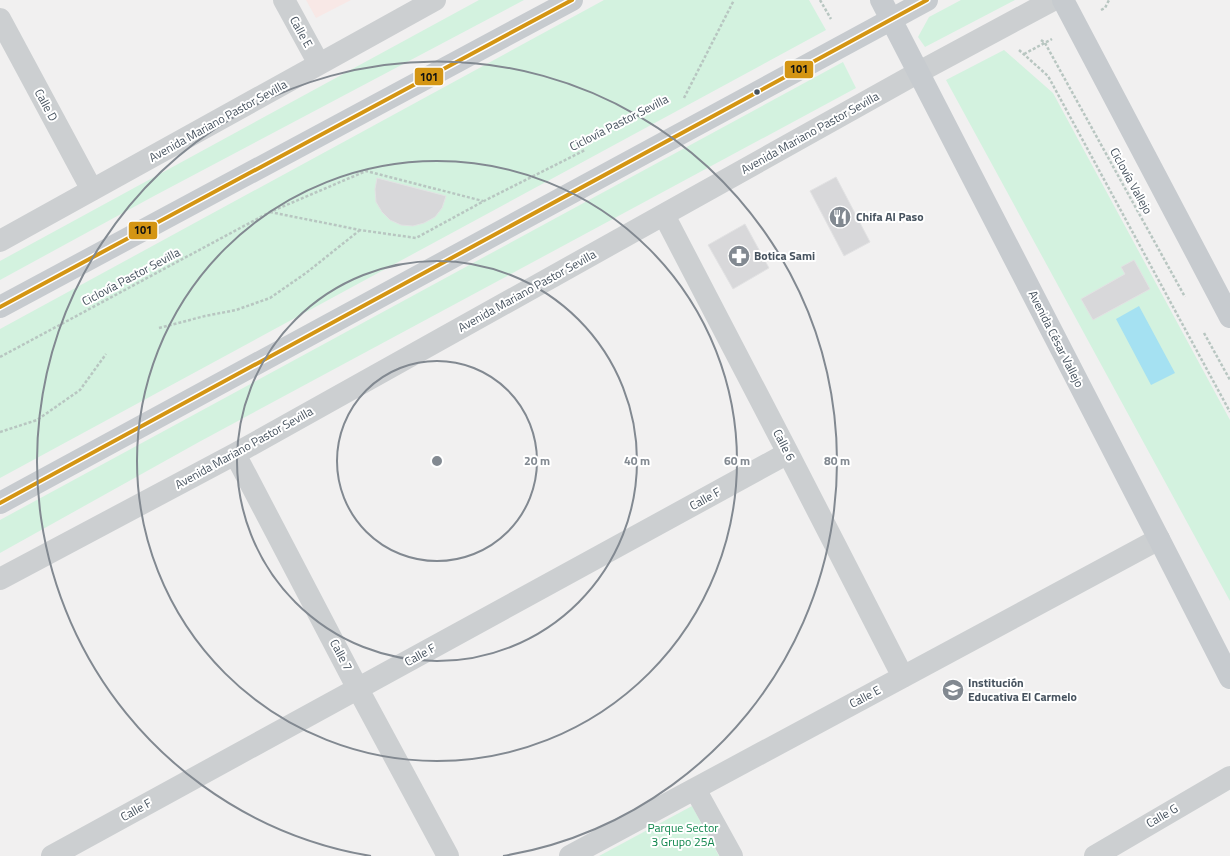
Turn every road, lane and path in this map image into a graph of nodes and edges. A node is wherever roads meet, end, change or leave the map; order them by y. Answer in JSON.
{"nodes":[{"id":1,"x":284,"y":0,"type":"edge"},
{"id":2,"x":435,"y":0,"type":"edge"},
{"id":3,"x":572,"y":0,"type":"edge"},
{"id":4,"x":734,"y":0,"type":"edge"},
{"id":5,"x":881,"y":0,"type":"edge"},
{"id":6,"x":926,"y":0,"type":"edge"},
{"id":7,"x":1053,"y":0,"type":"edge"},
{"id":8,"x":1063,"y":0,"type":"edge"},
{"id":9,"x":0,"y":19,"type":"edge"},
{"id":10,"x":891,"y":20,"type":"junction"},
{"id":11,"x":1015,"y":20,"type":"junction"},
{"id":12,"x":1018,"y":49,"type":"dead end"},
{"id":13,"x":319,"y":64,"type":"junction"},
{"id":14,"x":919,"y":72,"type":"junction"},
{"id":15,"x":683,"y":101,"type":"dead end"},
{"id":16,"x":590,"y":148,"type":"dead end"},
{"id":17,"x":92,"y":190,"type":"junction"},
{"id":18,"x":484,"y":201,"type":"junction"},
{"id":19,"x":270,"y":212,"type":"junction"},
{"id":20,"x":664,"y":215,"type":"junction"},
{"id":21,"x":360,"y":230,"type":"junction"},
{"id":22,"x":0,"y":241,"type":"edge"},
{"id":23,"x":1185,"y":297,"type":"dead end"},
{"id":24,"x":0,"y":307,"type":"edge"},
{"id":25,"x":1230,"y":317,"type":"edge"},
{"id":26,"x":160,"y":328,"type":"dead end"},
{"id":27,"x":1204,"y":332,"type":"dead end"},
{"id":28,"x":106,"y":354,"type":"dead end"},
{"id":29,"x":0,"y":357,"type":"edge"},
{"id":30,"x":1230,"y":380,"type":"edge"},
{"id":31,"x":1230,"y":412,"type":"edge"},
{"id":32,"x":0,"y":432,"type":"edge"},
{"id":33,"x":788,"y":453,"type":"junction"},
{"id":34,"x":235,"y":454,"type":"junction"},
{"id":35,"x":0,"y":504,"type":"edge"},
{"id":36,"x":1159,"y":539,"type":"junction"},
{"id":37,"x":0,"y":579,"type":"edge"},
{"id":38,"x":903,"y":677,"type":"junction"},
{"id":39,"x":1230,"y":678,"type":"edge"},
{"id":40,"x":358,"y":689,"type":"junction"},
{"id":41,"x":1230,"y":777,"type":"edge"},
{"id":42,"x":695,"y":789,"type":"junction"},
{"id":43,"x":52,"y":856,"type":"edge"},
{"id":44,"x":448,"y":856,"type":"edge"},
{"id":45,"x":570,"y":856,"type":"edge"},
{"id":46,"x":732,"y":856,"type":"edge"},
{"id":47,"x":1095,"y":856,"type":"edge"}],
"edges":[{"from":1,"to":13,"type":"street","name":"Calle E"},
{"from":2,"to":13,"type":"street","name":"Avenida Mariano Pastor Sevilla"},
{"from":3,"to":24,"type":"main road"},
{"from":4,"to":15,"type":"path","name":"Ciclovía Pastor Sevilla"},
{"from":5,"to":10,"type":"main road","name":"Avenida César Vallejo"},
{"from":6,"to":10,"type":"main road"},
{"from":7,"to":11,"type":"street","name":"Avenida Mariano Pastor Sevilla"},
{"from":8,"to":25,"type":"main road"},
{"from":9,"to":17,"type":"street","name":"Calle D"},
{"from":10,"to":14,"type":"main road","name":"Avenida César Vallejo"},
{"from":10,"to":35,"type":"main road"},
{"from":11,"to":14,"type":"street","name":"Avenida Mariano Pastor Sevilla"},
{"from":11,"to":23,"type":"path","name":"Ciclovía Vallejo"},
{"from":12,"to":31,"type":"path"},
{"from":13,"to":17,"type":"street","name":"Avenida Mariano Pastor Sevilla"},
{"from":14,"to":20,"type":"street","name":"Avenida Mariano Pastor Sevilla"},
{"from":14,"to":36,"type":"main road","name":"Avenida César Vallejo"},
{"from":16,"to":18,"type":"path","name":"Ciclovía Pastor Sevilla"},
{"from":17,"to":22,"type":"street","name":"Avenida Mariano Pastor Sevilla"},
{"from":18,"to":19,"type":"path","name":"Ciclovía Pastor Sevilla"},
{"from":18,"to":21,"type":"path","name":"Ciclovía Pastor Sevilla"},
{"from":19,"to":21,"type":"path","name":"Ciclovía Pastor Sevilla"},
{"from":19,"to":29,"type":"path","name":"Ciclovía Pastor Sevilla"},
{"from":20,"to":33,"type":"street","name":"Calle 6"},
{"from":20,"to":34,"type":"street","name":"Avenida Mariano Pastor Sevilla"},
{"from":21,"to":26,"type":"path"},
{"from":27,"to":30,"type":"path"},
{"from":28,"to":32,"type":"path"},
{"from":33,"to":38,"type":"street","name":"Calle 6"},
{"from":33,"to":40,"type":"street","name":"Calle F"},
{"from":34,"to":37,"type":"street","name":"Avenida Mariano Pastor Sevilla"},
{"from":34,"to":40,"type":"street","name":"Calle 7"},
{"from":36,"to":38,"type":"street","name":"Calle E"},
{"from":36,"to":39,"type":"main road","name":"Avenida César Vallejo"},
{"from":38,"to":42,"type":"street","name":"Calle E"},
{"from":40,"to":43,"type":"street","name":"Calle F"},
{"from":40,"to":44,"type":"street","name":"Calle 7"},
{"from":41,"to":47,"type":"street","name":"Calle G"},
{"from":42,"to":45,"type":"street","name":"Calle E"},
{"from":42,"to":46,"type":"street"}]}
